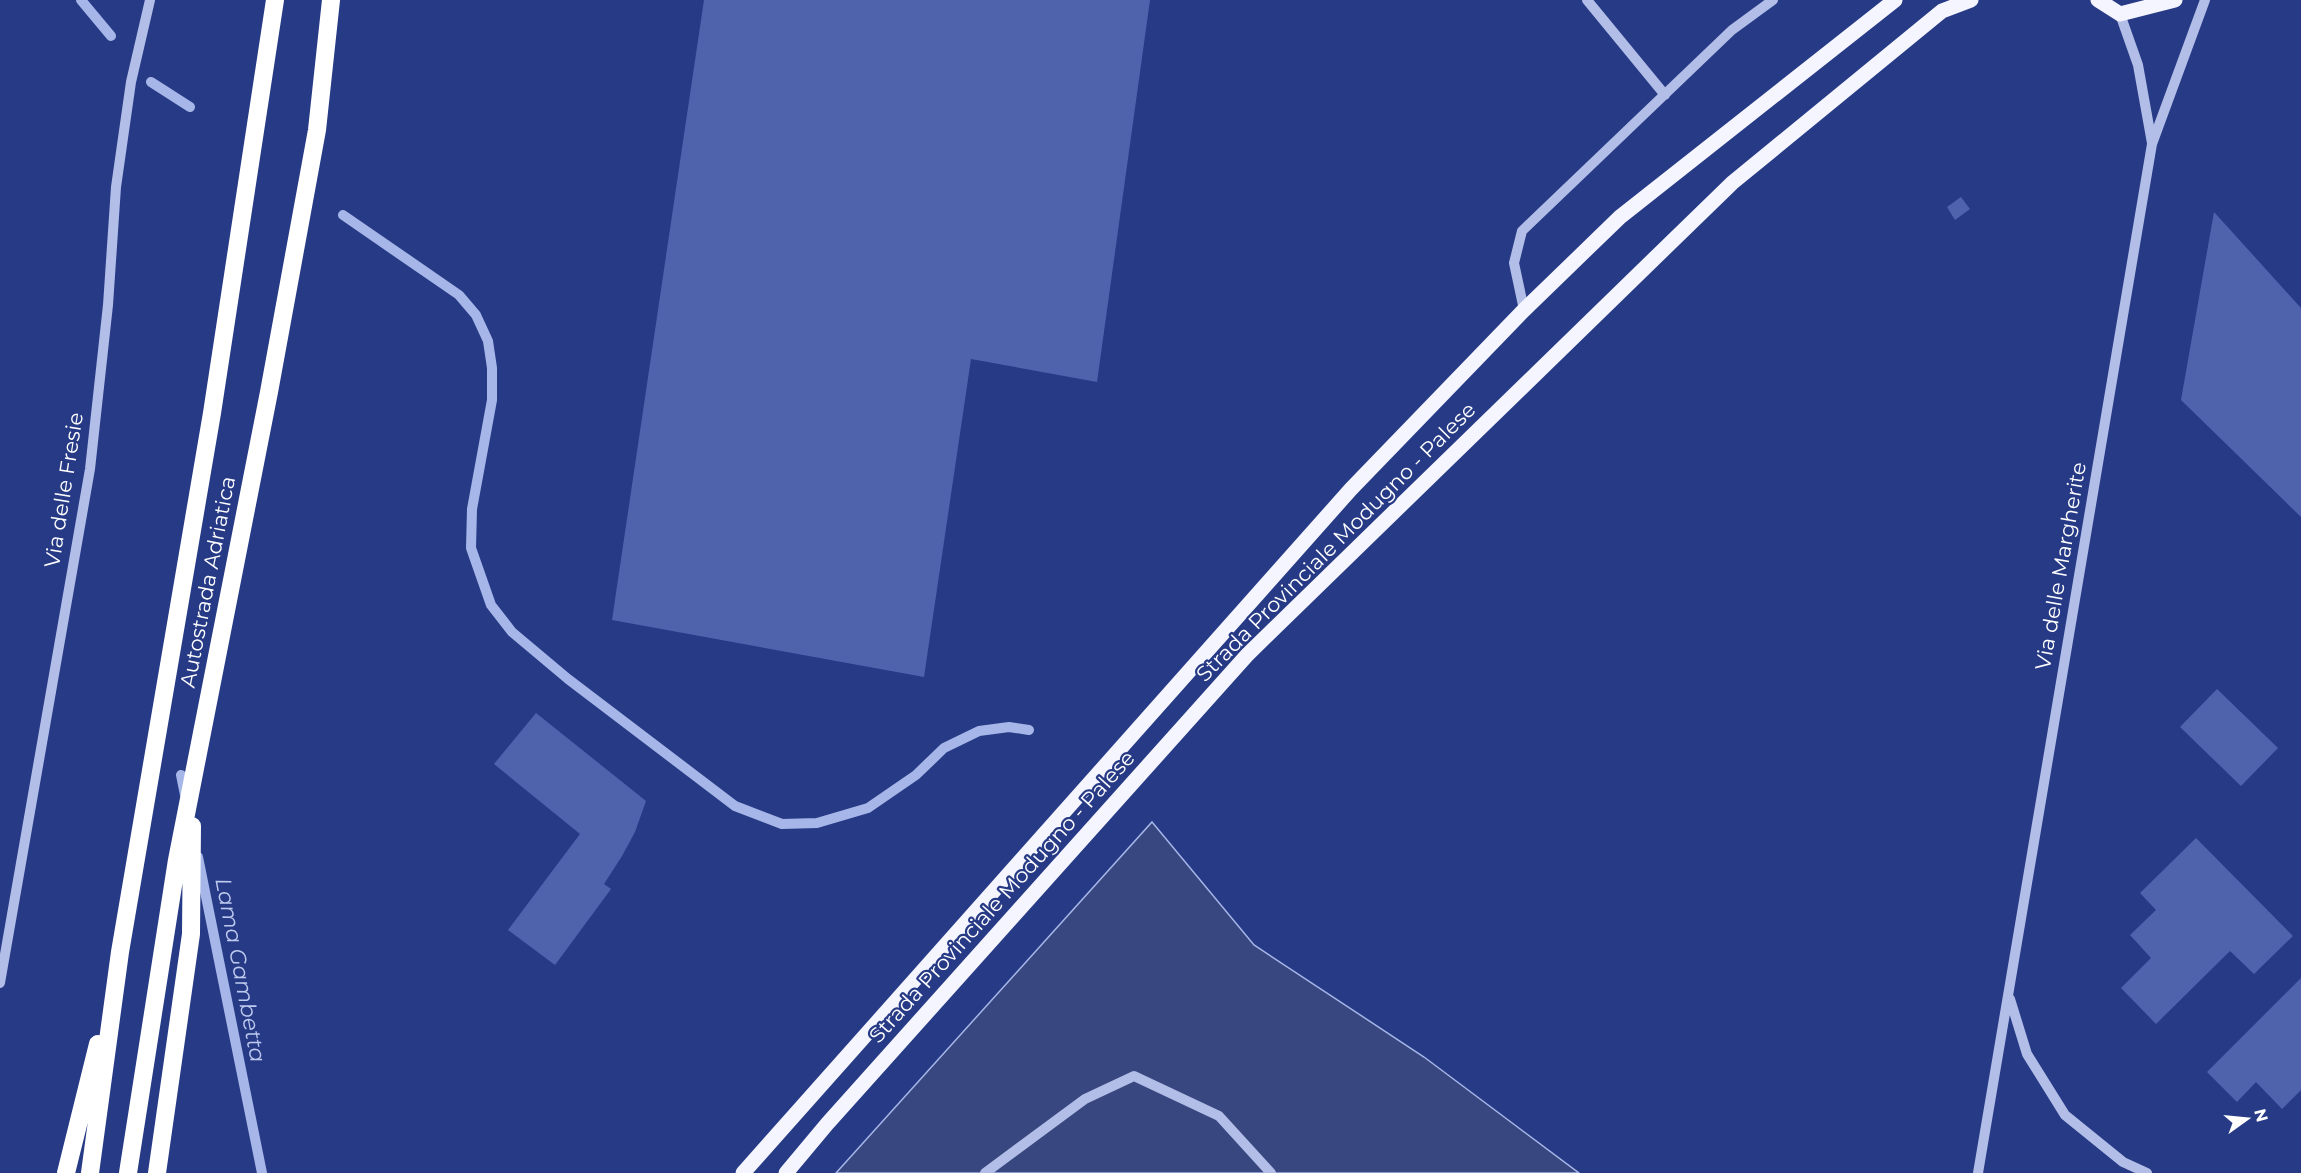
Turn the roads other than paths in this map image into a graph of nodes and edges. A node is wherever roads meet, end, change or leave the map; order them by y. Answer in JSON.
{"nodes":[{"id":1,"x":150,"y":0,"type":"edge"},
{"id":2,"x":275,"y":0,"type":"edge"},
{"id":3,"x":331,"y":0,"type":"edge"},
{"id":4,"x":1587,"y":0,"type":"edge"},
{"id":5,"x":1773,"y":0,"type":"edge"},
{"id":6,"x":1895,"y":0,"type":"edge"},
{"id":7,"x":1971,"y":0,"type":"edge"},
{"id":8,"x":2098,"y":0,"type":"edge"},
{"id":9,"x":2175,"y":0,"type":"edge"},
{"id":10,"x":2205,"y":0,"type":"edge"},
{"id":11,"x":2120,"y":14,"type":"junction"},
{"id":12,"x":1665,"y":95,"type":"junction"},
{"id":13,"x":2152,"y":144,"type":"junction"},
{"id":14,"x":1524,"y":310,"type":"junction"},
{"id":15,"x":185,"y":861,"type":"junction"},
{"id":16,"x":120,"y":952,"type":"junction"},
{"id":17,"x":0,"y":983,"type":"edge"},
{"id":18,"x":2009,"y":996,"type":"junction"},
{"id":19,"x":66,"y":1173,"type":"edge"},
{"id":20,"x":90,"y":1173,"type":"edge"},
{"id":21,"x":128,"y":1173,"type":"edge"},
{"id":22,"x":158,"y":1173,"type":"edge"},
{"id":23,"x":743,"y":1173,"type":"edge"},
{"id":24,"x":786,"y":1173,"type":"edge"},
{"id":25,"x":985,"y":1173,"type":"edge"},
{"id":26,"x":1271,"y":1173,"type":"edge"},
{"id":27,"x":1978,"y":1173,"type":"edge"},
{"id":28,"x":2147,"y":1173,"type":"edge"}],
"edges":[{"from":1,"to":17,"type":"street","name":"Via delle Fresie"},
{"from":2,"to":16,"type":"highway","name":"Autostrada Adriatica"},
{"from":3,"to":15,"type":"highway","name":"Autostrada Adriatica"},
{"from":4,"to":12,"type":"street"},
{"from":5,"to":12,"type":"street"},
{"from":6,"to":14,"type":"main road","name":"Strada Provinciale Modugno - Palese"},
{"from":7,"to":24,"type":"main road","name":"Strada Provinciale Modugno - Palese"},
{"from":8,"to":11,"type":"main road"},
{"from":9,"to":11,"type":"main road"},
{"from":10,"to":13,"type":"street"},
{"from":11,"to":13,"type":"street"},
{"from":12,"to":14,"type":"street"},
{"from":13,"to":18,"type":"street","name":"Via delle Margherite"},
{"from":14,"to":23,"type":"main road","name":"Strada Provinciale Modugno - Palese"},
{"from":15,"to":21,"type":"highway"},
{"from":15,"to":22,"type":"highway"},
{"from":16,"to":19,"type":"highway"},
{"from":16,"to":20,"type":"highway","name":"Autostrada Adriatica"},
{"from":18,"to":27,"type":"street","name":"Via delle Margherite"},
{"from":18,"to":28,"type":"street"},
{"from":25,"to":26,"type":"street"}]}
